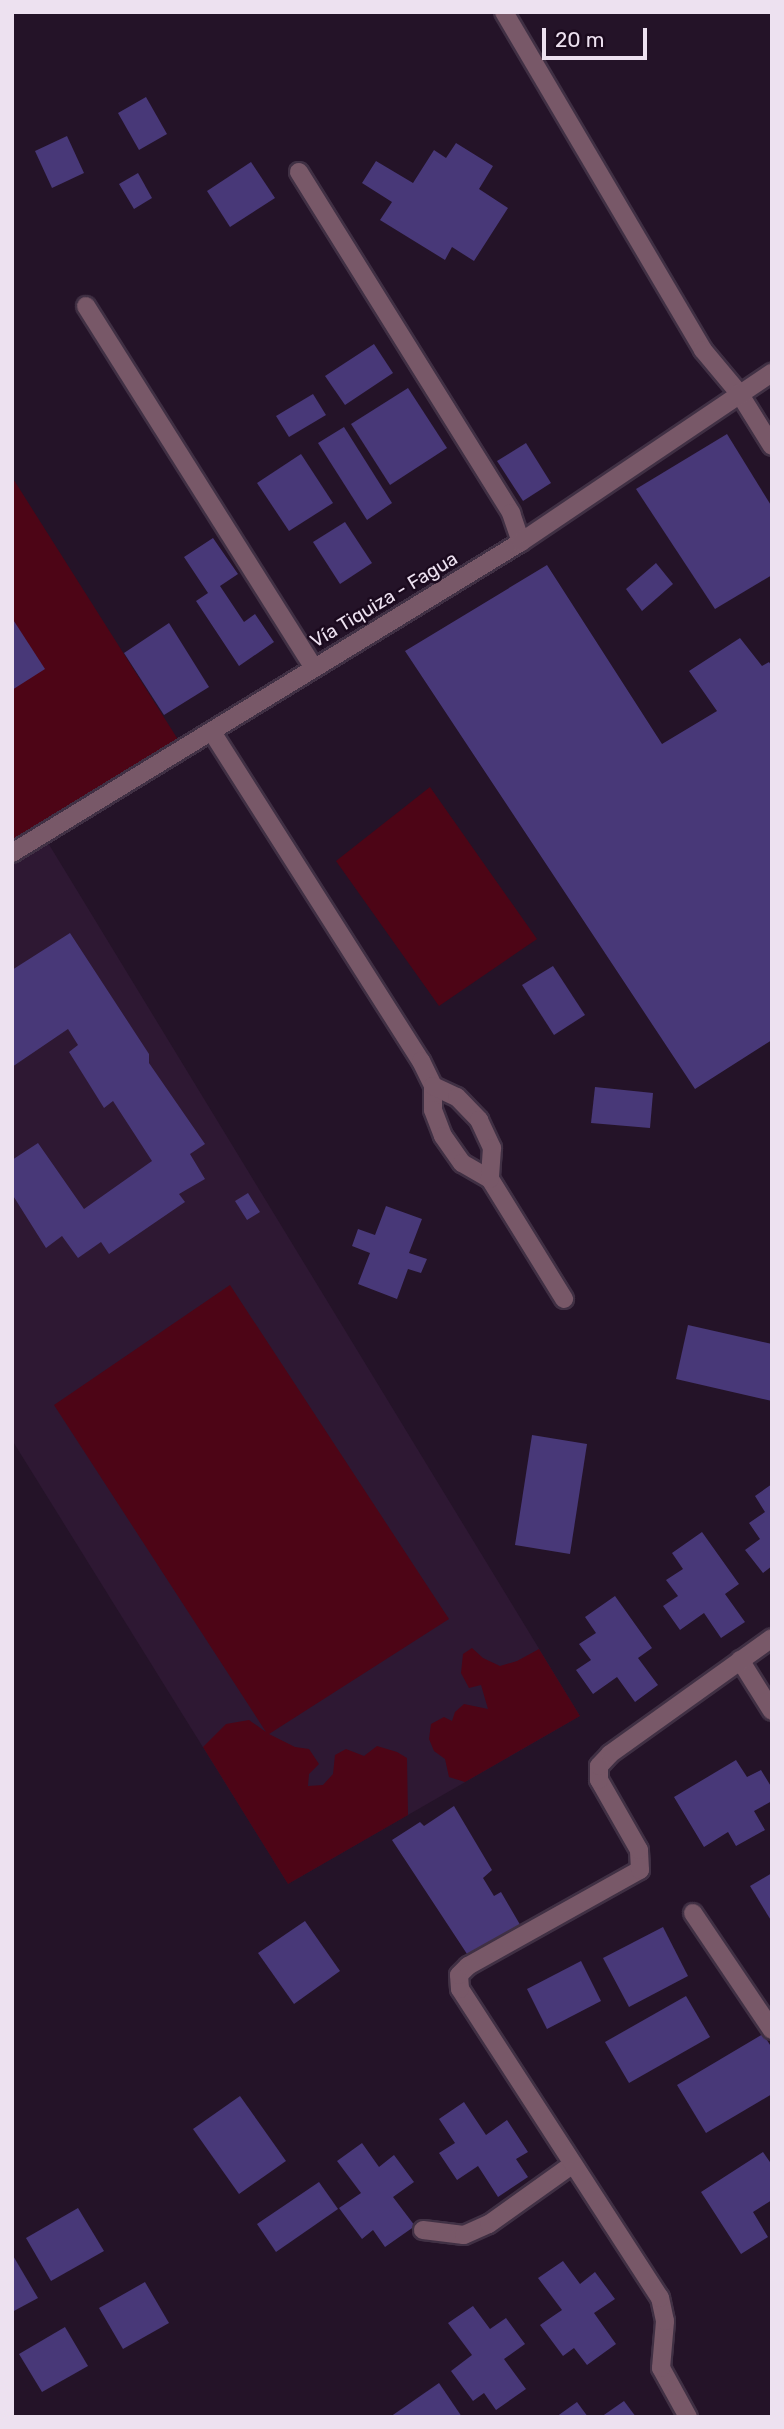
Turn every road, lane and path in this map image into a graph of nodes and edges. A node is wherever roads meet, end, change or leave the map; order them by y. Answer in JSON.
{"nodes":[{"id":1,"x":504,"y":12,"type":"edge"},
{"id":2,"x":299,"y":172,"type":"dead end"},
{"id":3,"x":86,"y":306,"type":"dead end"},
{"id":4,"x":772,"y":373,"type":"edge"},
{"id":5,"x":739,"y":393,"type":"junction"},
{"id":6,"x":772,"y":446,"type":"edge"},
{"id":7,"x":521,"y":542,"type":"junction"},
{"id":8,"x":313,"y":667,"type":"junction"},
{"id":9,"x":212,"y":732,"type":"junction"},
{"id":10,"x":12,"y":853,"type":"edge"},
{"id":11,"x":433,"y":1086,"type":"junction"},
{"id":12,"x":490,"y":1179,"type":"junction"},
{"id":13,"x":564,"y":1299,"type":"dead end"},
{"id":14,"x":772,"y":1638,"type":"edge"},
{"id":15,"x":740,"y":1660,"type":"junction"},
{"id":16,"x":772,"y":1711,"type":"edge"},
{"id":17,"x":693,"y":1913,"type":"dead end"},
{"id":18,"x":772,"y":2030,"type":"edge"},
{"id":19,"x":573,"y":2164,"type":"junction"},
{"id":20,"x":423,"y":2230,"type":"dead end"},
{"id":21,"x":688,"y":2417,"type":"edge"}],
"edges":[{"from":1,"to":5,"type":"street"},
{"from":2,"to":7,"type":"street"},
{"from":3,"to":8,"type":"street"},
{"from":4,"to":5,"type":"street","name":"Vía Tiquiza - Fagua"},
{"from":5,"to":6,"type":"street"},
{"from":5,"to":7,"type":"street","name":"Vía Tiquiza - Fagua"},
{"from":7,"to":8,"type":"street","name":"Vía Tiquiza - Fagua"},
{"from":8,"to":9,"type":"street","name":"Vía Tiquiza - Fagua"},
{"from":9,"to":10,"type":"street","name":"Vía Tiquiza - Fagua"},
{"from":9,"to":11,"type":"street"},
{"from":11,"to":12,"type":"street"},
{"from":11,"to":12,"type":"street"},
{"from":12,"to":13,"type":"street"},
{"from":14,"to":15,"type":"street"},
{"from":15,"to":16,"type":"street"},
{"from":15,"to":19,"type":"street"},
{"from":17,"to":18,"type":"street"},
{"from":19,"to":20,"type":"street"},
{"from":19,"to":21,"type":"street"}]}
